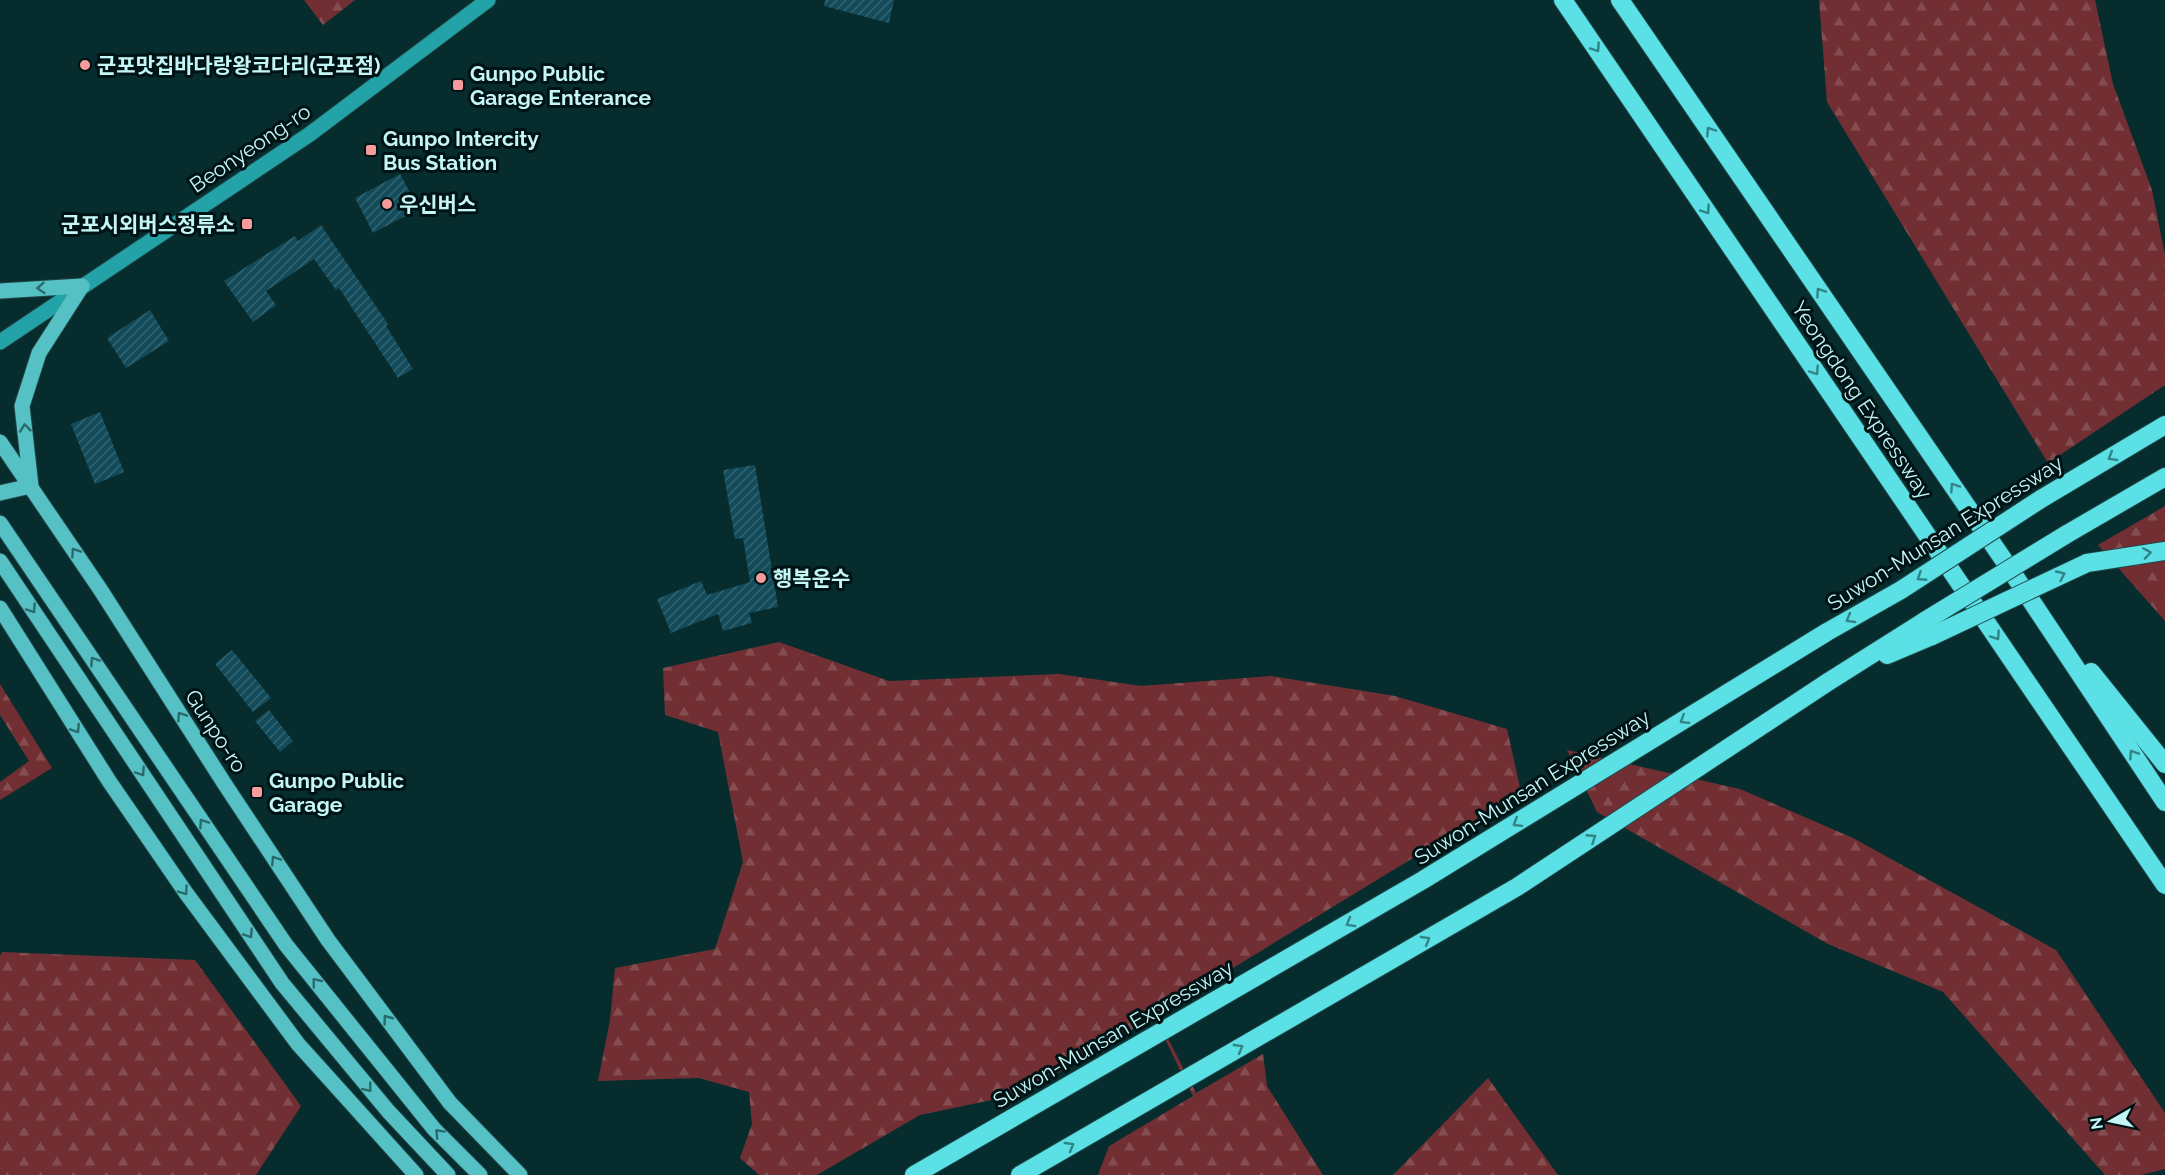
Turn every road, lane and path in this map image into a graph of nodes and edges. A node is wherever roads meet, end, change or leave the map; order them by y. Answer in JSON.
{"nodes":[{"id":1,"x":488,"y":0,"type":"edge"},
{"id":2,"x":1563,"y":0,"type":"edge"},
{"id":3,"x":1620,"y":0,"type":"edge"},
{"id":4,"x":82,"y":286,"type":"junction"},
{"id":5,"x":0,"y":291,"type":"edge"},
{"id":6,"x":0,"y":342,"type":"edge"},
{"id":7,"x":2164,"y":425,"type":"edge"},
{"id":8,"x":0,"y":442,"type":"edge"},
{"id":9,"x":2165,"y":477,"type":"edge"},
{"id":10,"x":31,"y":486,"type":"junction"},
{"id":11,"x":0,"y":493,"type":"edge"},
{"id":12,"x":0,"y":523,"type":"edge"},
{"id":13,"x":2165,"y":551,"type":"edge"},
{"id":14,"x":0,"y":561,"type":"edge"},
{"id":15,"x":2016,"y":578,"type":"junction"},
{"id":16,"x":0,"y":608,"type":"edge"},
{"id":17,"x":1928,"y":629,"type":"junction"},
{"id":18,"x":2165,"y":765,"type":"edge"},
{"id":19,"x":2165,"y":802,"type":"edge"},
{"id":20,"x":2165,"y":885,"type":"edge"},
{"id":21,"x":416,"y":1175,"type":"edge"},
{"id":22,"x":448,"y":1175,"type":"edge"},
{"id":23,"x":480,"y":1175,"type":"edge"},
{"id":24,"x":520,"y":1175,"type":"edge"},
{"id":25,"x":914,"y":1175,"type":"edge"},
{"id":26,"x":1020,"y":1175,"type":"edge"}],
"edges":[{"from":1,"to":4,"type":"street","name":"Beonyeong-ro"},
{"from":2,"to":20,"type":"highway","name":"Yeongdong Expressway","one_way":true},
{"from":15,"to":3,"type":"highway","name":"Yeongdong Expressway","one_way":true},
{"from":4,"to":5,"type":"main road","one_way":true},
{"from":4,"to":6,"type":"street","name":"Beonyeong-ro"},
{"from":10,"to":4,"type":"main road","one_way":true},
{"from":7,"to":25,"type":"highway","name":"Suwon-Munsan Expressway","one_way":true,"bridge":true},
{"from":8,"to":10,"type":"main road","name":"Gunpo-ro"},
{"from":9,"to":17,"type":"highway","bridge":true},
{"from":10,"to":11,"type":"main road"},
{"from":24,"to":10,"type":"main road","name":"Gunpo-ro","one_way":true},
{"from":23,"to":12,"type":"main road","one_way":true},
{"from":17,"to":13,"type":"highway","one_way":true,"bridge":true},
{"from":14,"to":22,"type":"main road","one_way":true},
{"from":15,"to":18,"type":"highway"},
{"from":19,"to":15,"type":"highway","name":"Yeongdong Expressway","one_way":true},
{"from":16,"to":21,"type":"main road","one_way":true},
{"from":26,"to":17,"type":"highway","one_way":true}]}
